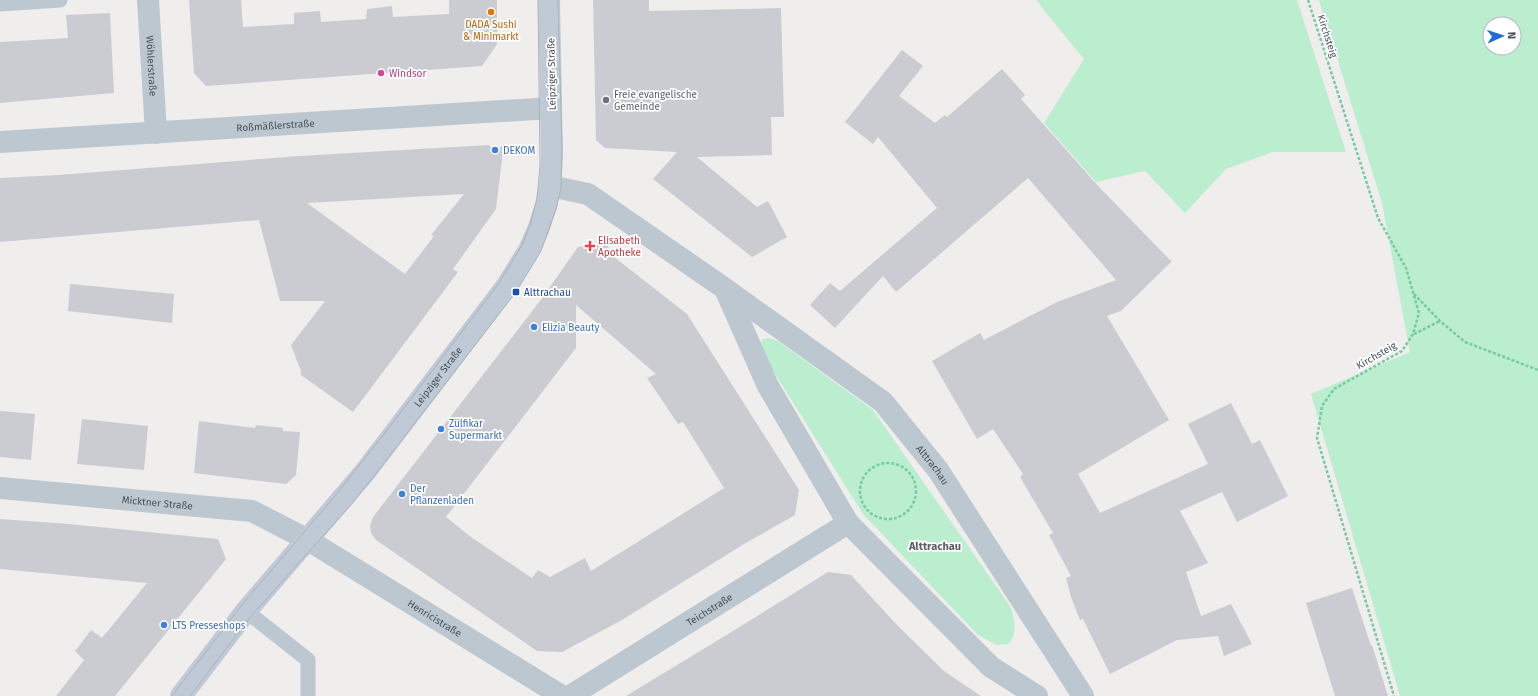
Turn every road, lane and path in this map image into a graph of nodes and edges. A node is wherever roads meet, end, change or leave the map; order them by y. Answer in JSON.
{"nodes":[{"id":1,"x":60,"y":0,"type":"edge"},
{"id":2,"x":148,"y":0,"type":"edge"},
{"id":3,"x":549,"y":0,"type":"edge"},
{"id":4,"x":1308,"y":0,"type":"edge"},
{"id":5,"x":0,"y":4,"type":"edge"},
{"id":6,"x":551,"y":108,"type":"junction"},
{"id":7,"x":156,"y":133,"type":"junction"},
{"id":8,"x":0,"y":142,"type":"edge"},
{"id":9,"x":550,"y":186,"type":"junction"},
{"id":10,"x":724,"y":288,"type":"junction"},
{"id":11,"x":1414,"y":293,"type":"junction"},
{"id":12,"x":1440,"y":321,"type":"junction"},
{"id":13,"x":1413,"y":334,"type":"junction"},
{"id":14,"x":1538,"y":370,"type":"edge"},
{"id":15,"x":909,"y":471,"type":"joint"},
{"id":16,"x":0,"y":488,"type":"edge"},
{"id":17,"x":848,"y":523,"type":"junction"},
{"id":18,"x":308,"y":540,"type":"junction"},
{"id":19,"x":246,"y":611,"type":"junction"},
{"id":20,"x":181,"y":696,"type":"edge"},
{"id":21,"x":308,"y":696,"type":"edge"},
{"id":22,"x":562,"y":696,"type":"edge"},
{"id":23,"x":570,"y":696,"type":"edge"},
{"id":24,"x":1037,"y":696,"type":"edge"},
{"id":25,"x":1083,"y":696,"type":"edge"},
{"id":26,"x":1394,"y":696,"type":"edge"}],
"edges":[{"from":1,"to":5,"type":"lane"},
{"from":2,"to":7,"type":"street","name":"Wöhlerstraße"},
{"from":3,"to":6,"type":"main road","name":"Leipziger Straße"},
{"from":4,"to":11,"type":"path","name":"Kirchsteig"},
{"from":6,"to":7,"type":"street","name":"Roßmäßlerstraße"},
{"from":6,"to":9,"type":"main road","name":"Leipziger Straße"},
{"from":7,"to":8,"type":"street","name":"Roßmäßlerstraße"},
{"from":9,"to":10,"type":"street","name":"Alttrachau"},
{"from":9,"to":18,"type":"main road","name":"Leipziger Straße"},
{"from":10,"to":17,"type":"street"},
{"from":10,"to":25,"type":"street","name":"Alttrachau"},
{"from":11,"to":12,"type":"path"},
{"from":11,"to":13,"type":"path","name":"Kirchsteig"},
{"from":12,"to":13,"type":"path"},
{"from":12,"to":14,"type":"path"},
{"from":13,"to":26,"type":"path","name":"Kirchsteig"},
{"from":15,"to":15,"type":"path"},
{"from":16,"to":18,"type":"street","name":"Micktner Straße"},
{"from":17,"to":23,"type":"street","name":"Teichstraße"},
{"from":17,"to":24,"type":"street"},
{"from":18,"to":19,"type":"main road","name":"Leipziger Straße"},
{"from":18,"to":22,"type":"street","name":"Henricistraße"},
{"from":19,"to":20,"type":"main road","name":"Leipziger Straße"},
{"from":19,"to":21,"type":"lane"}]}
